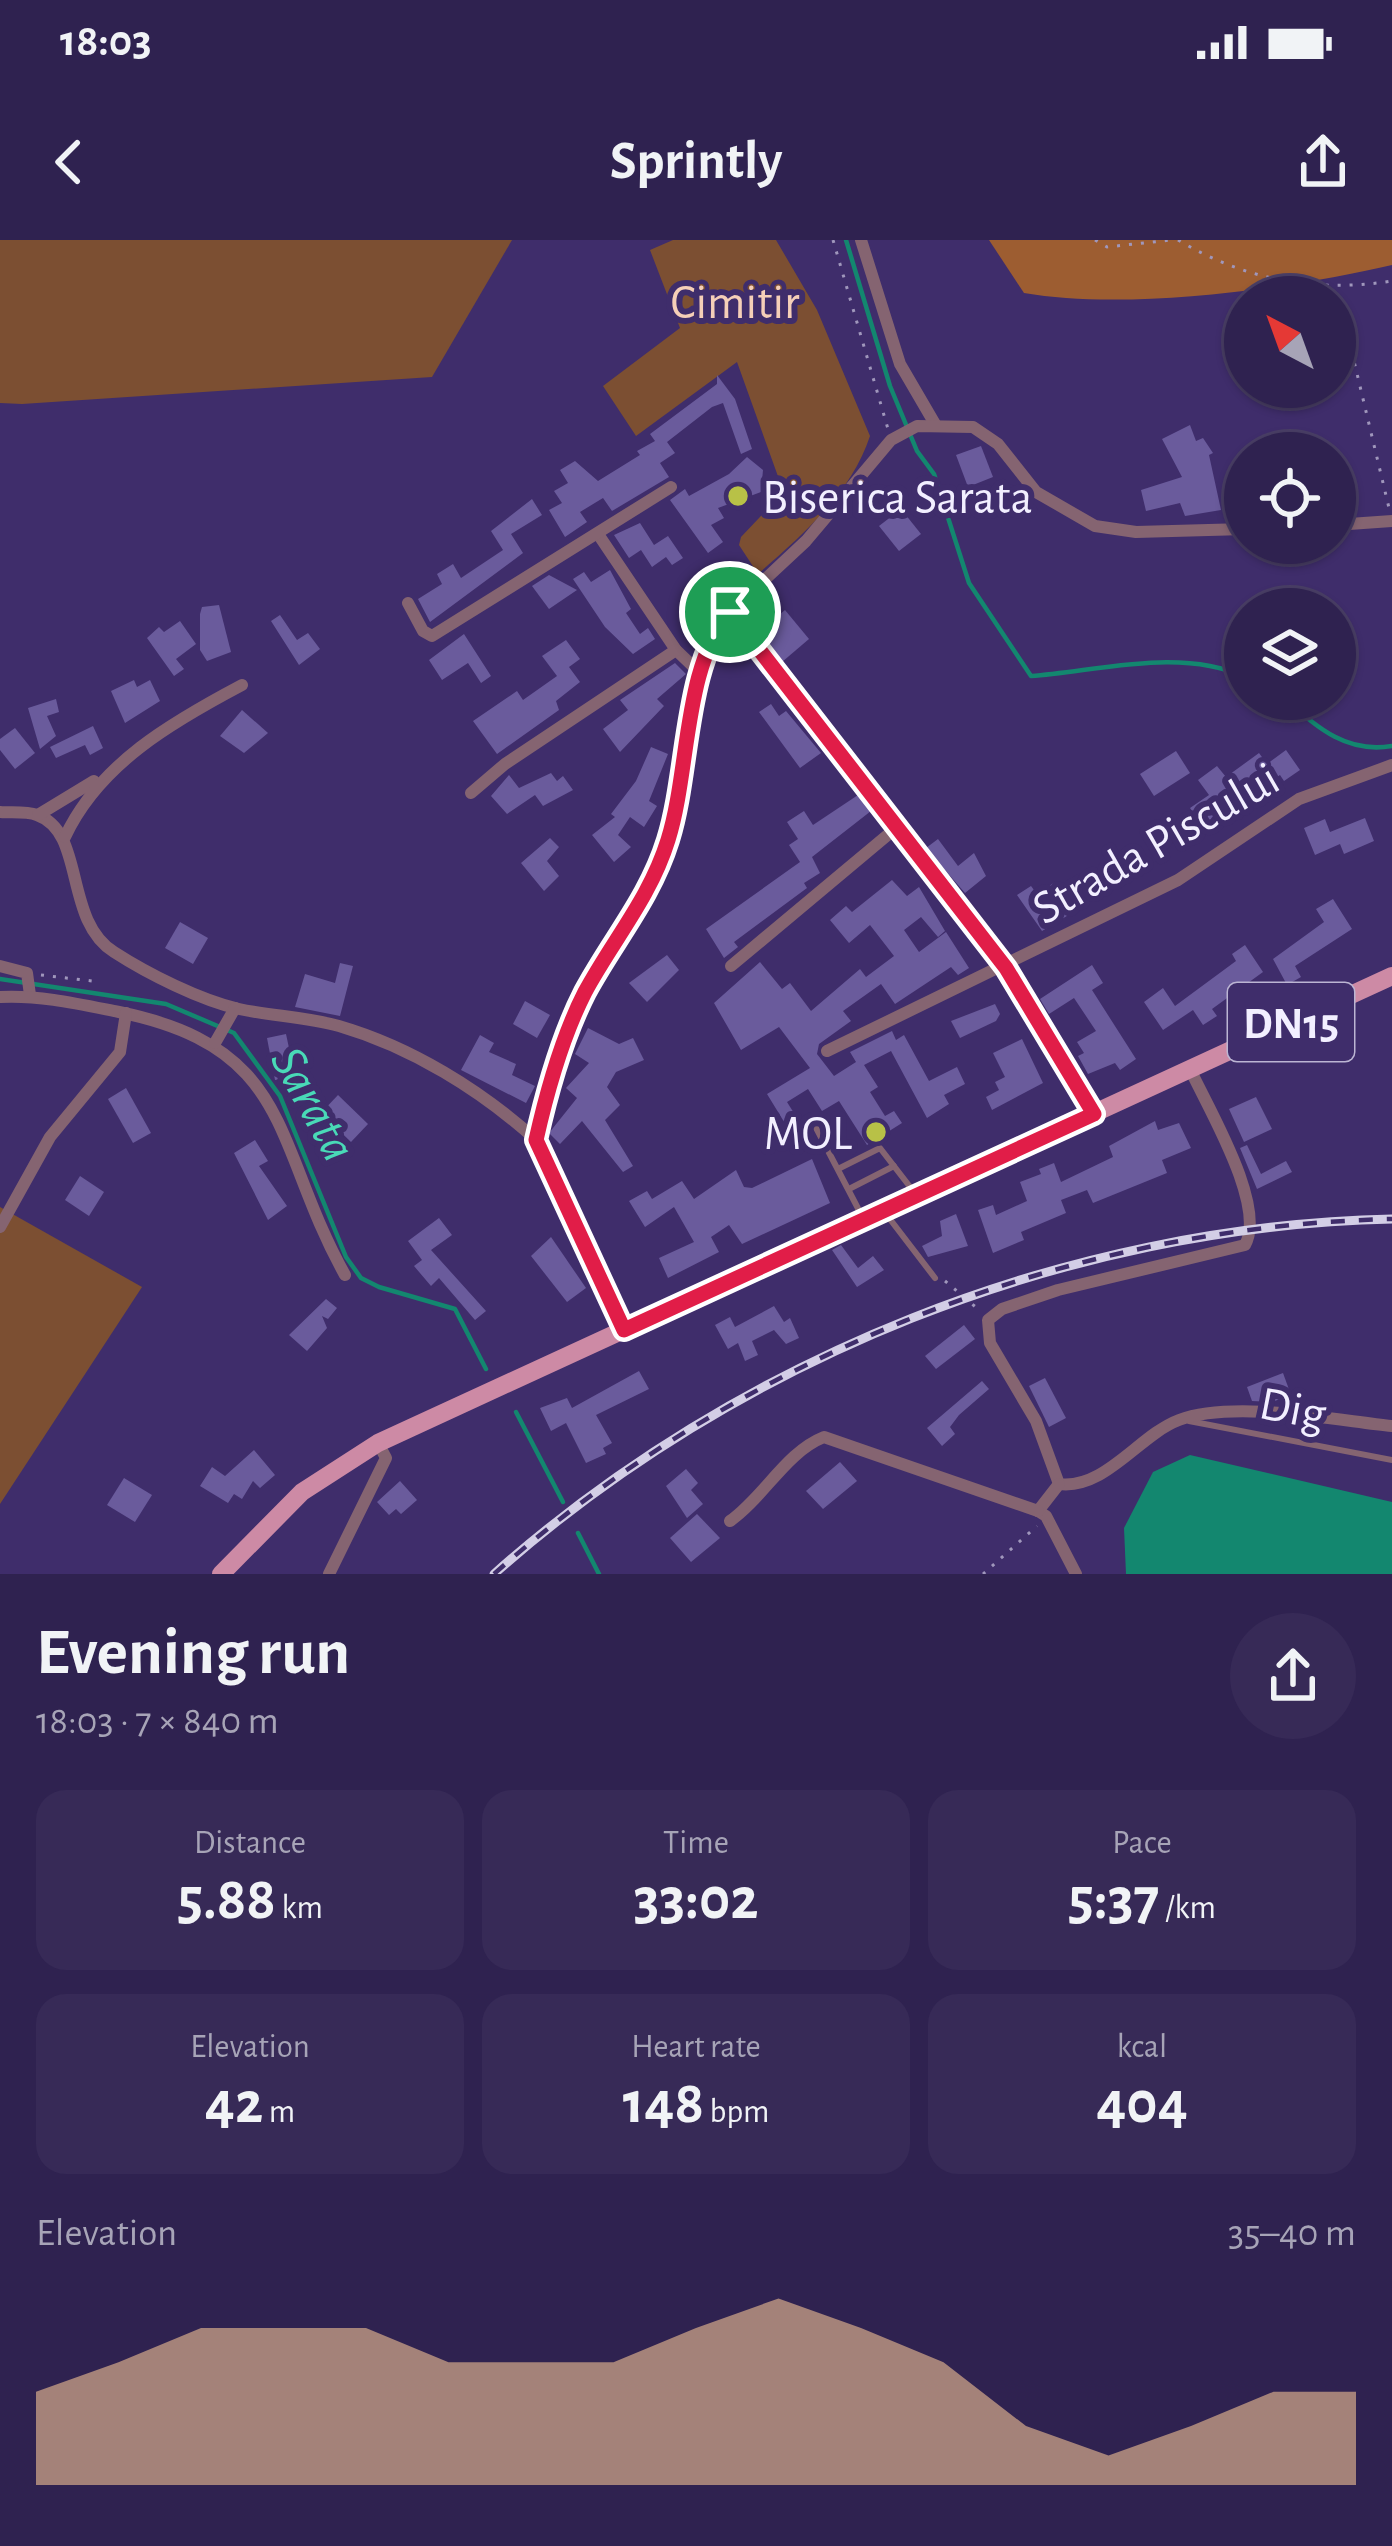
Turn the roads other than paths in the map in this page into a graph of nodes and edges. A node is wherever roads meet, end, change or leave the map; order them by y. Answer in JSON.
{"nodes":[{"id":1,"x":861,"y":240,"type":"edge"},
{"id":2,"x":935,"y":424,"type":"junction"},
{"id":3,"x":671,"y":487,"type":"dead end"},
{"id":4,"x":1392,"y":521,"type":"edge"},
{"id":5,"x":1356,"y":524,"type":"edge"},
{"id":6,"x":1224,"y":530,"type":"edge"},
{"id":7,"x":598,"y":534,"type":"junction"},
{"id":8,"x":409,"y":603,"type":"dead end"},
{"id":9,"x":730,"y":612,"type":"junction"},
{"id":10,"x":676,"y":650,"type":"junction"},
{"id":11,"x":700,"y":673,"type":"junction"},
{"id":12,"x":242,"y":685,"type":"dead end"},
{"id":13,"x":1392,"y":765,"type":"edge"},
{"id":14,"x":104,"y":775,"type":"junction"},
{"id":15,"x":471,"y":793,"type":"dead end"},
{"id":16,"x":0,"y":812,"type":"edge"},
{"id":17,"x":38,"y":815,"type":"junction"},
{"id":18,"x":896,"y":828,"type":"junction"},
{"id":19,"x":65,"y":837,"type":"junction"},
{"id":20,"x":0,"y":966,"type":"edge"},
{"id":21,"x":731,"y":967,"type":"dead end"},
{"id":22,"x":1006,"y":968,"type":"junction"},
{"id":23,"x":1392,"y":976,"type":"edge"},
{"id":24,"x":29,"y":983,"type":"junction"},
{"id":25,"x":0,"y":997,"type":"edge"},
{"id":26,"x":235,"y":1008,"type":"junction"},
{"id":27,"x":126,"y":1013,"type":"junction"},
{"id":28,"x":216,"y":1040,"type":"junction"},
{"id":29,"x":827,"y":1051,"type":"dead end"},
{"id":30,"x":1190,"y":1069,"type":"junction"},
{"id":31,"x":1094,"y":1114,"type":"junction"},
{"id":32,"x":812,"y":1120,"type":"dead end"},
{"id":33,"x":536,"y":1140,"type":"junction"},
{"id":34,"x":894,"y":1166,"type":"junction"},
{"id":35,"x":838,"y":1169,"type":"junction"},
{"id":36,"x":849,"y":1189,"type":"junction"},
{"id":37,"x":916,"y":1195,"type":"junction"},
{"id":38,"x":884,"y":1210,"type":"junction"},
{"id":39,"x":864,"y":1219,"type":"junction"},
{"id":40,"x":0,"y":1227,"type":"edge"},
{"id":41,"x":345,"y":1275,"type":"dead end"},
{"id":42,"x":938,"y":1276,"type":"road end"},
{"id":43,"x":624,"y":1330,"type":"junction"},
{"id":44,"x":1181,"y":1419,"type":"junction"},
{"id":45,"x":1392,"y":1426,"type":"edge"},
{"id":46,"x":378,"y":1443,"type":"junction"},
{"id":47,"x":1392,"y":1460,"type":"edge"},
{"id":48,"x":1059,"y":1484,"type":"junction"},
{"id":49,"x":1042,"y":1514,"type":"junction"},
{"id":50,"x":730,"y":1521,"type":"dead end"},
{"id":51,"x":221,"y":1574,"type":"edge"},
{"id":52,"x":329,"y":1574,"type":"edge"},
{"id":53,"x":1076,"y":1574,"type":"edge"}],
"edges":[{"from":1,"to":2,"type":"street"},
{"from":2,"to":6,"type":"street"},
{"from":2,"to":9,"type":"street"},
{"from":3,"to":7,"type":"street"},
{"from":4,"to":5,"type":"street"},
{"from":7,"to":8,"type":"street"},
{"from":7,"to":10,"type":"street"},
{"from":9,"to":11,"type":"street"},
{"from":9,"to":18,"type":"street"},
{"from":10,"to":11,"type":"street"},
{"from":10,"to":15,"type":"street"},
{"from":11,"to":33,"type":"street"},
{"from":12,"to":14,"type":"street"},
{"from":13,"to":22,"type":"street","name":"Strada Piscului"},
{"from":14,"to":17,"type":"street"},
{"from":14,"to":19,"type":"street"},
{"from":16,"to":17,"type":"street"},
{"from":17,"to":19,"type":"street"},
{"from":18,"to":21,"type":"street"},
{"from":18,"to":22,"type":"street"},
{"from":19,"to":26,"type":"street"},
{"from":20,"to":24,"type":"street"},
{"from":22,"to":29,"type":"street","name":"Strada Piscului"},
{"from":22,"to":31,"type":"street"},
{"from":23,"to":30,"type":"main road","number":"DN15"},
{"from":24,"to":25,"type":"street"},
{"from":24,"to":27,"type":"street"},
{"from":26,"to":28,"type":"street"},
{"from":26,"to":33,"type":"street"},
{"from":27,"to":28,"type":"street"},
{"from":27,"to":40,"type":"street"},
{"from":28,"to":41,"type":"street"},
{"from":30,"to":31,"type":"main road","number":"DN15"},
{"from":30,"to":48,"type":"street"},
{"from":31,"to":37,"type":"main road","number":"DN15"},
{"from":32,"to":35,"type":"lane"},
{"from":33,"to":43,"type":"street"},
{"from":34,"to":35,"type":"lane"},
{"from":34,"to":36,"type":"lane"},
{"from":34,"to":37,"type":"lane"},
{"from":35,"to":36,"type":"lane"},
{"from":36,"to":39,"type":"lane"},
{"from":37,"to":38,"type":"main road","number":"DN15"},
{"from":38,"to":39,"type":"main road","number":"DN15"},
{"from":38,"to":42,"type":"lane"},
{"from":39,"to":43,"type":"main road","number":"DN15"},
{"from":43,"to":46,"type":"main road","number":"DN15"},
{"from":44,"to":45,"type":"street"},
{"from":44,"to":47,"type":"lane","name":"Dig"},
{"from":44,"to":48,"type":"street"},
{"from":46,"to":51,"type":"main road","number":"DN15"},
{"from":46,"to":52,"type":"street"},
{"from":48,"to":49,"type":"street"},
{"from":49,"to":50,"type":"street"},
{"from":49,"to":53,"type":"street"}]}
